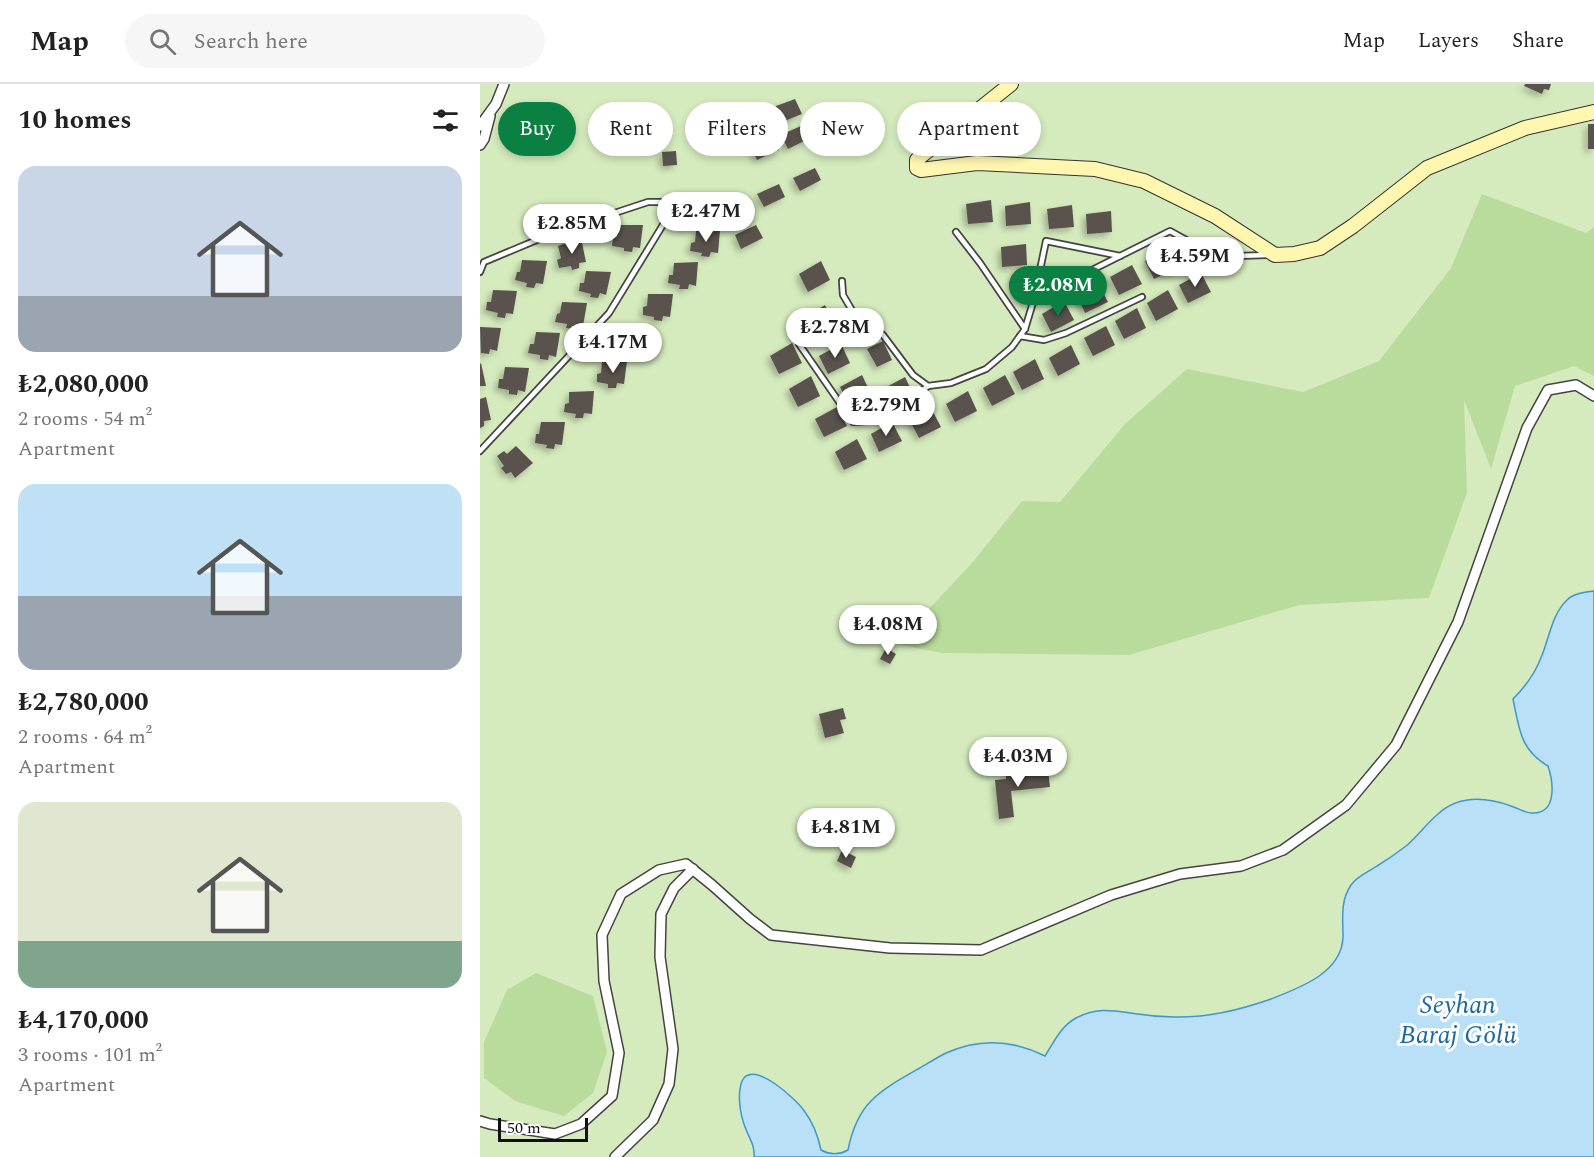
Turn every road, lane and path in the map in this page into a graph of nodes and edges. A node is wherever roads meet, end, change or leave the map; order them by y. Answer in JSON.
{"nodes":[{"id":1,"x":504,"y":84,"type":"edge"},
{"id":2,"x":1011,"y":84,"type":"edge"},
{"id":3,"x":492,"y":110,"type":"junction"},
{"id":4,"x":1594,"y":112,"type":"edge"},
{"id":5,"x":480,"y":126,"type":"edge"},
{"id":6,"x":480,"y":145,"type":"edge"},
{"id":7,"x":956,"y":232,"type":"dead end"},
{"id":8,"x":1275,"y":255,"type":"junction"},
{"id":9,"x":1120,"y":256,"type":"junction"},
{"id":10,"x":482,"y":262,"type":"edge"},
{"id":11,"x":480,"y":272,"type":"edge"},
{"id":12,"x":842,"y":281,"type":"dead end"},
{"id":13,"x":1142,"y":297,"type":"dead end"},
{"id":14,"x":1034,"y":299,"type":"junction"},
{"id":15,"x":1025,"y":329,"type":"junction"},
{"id":16,"x":1020,"y":336,"type":"junction"},
{"id":17,"x":799,"y":344,"type":"dead end"},
{"id":18,"x":928,"y":386,"type":"junction"},
{"id":19,"x":1594,"y":396,"type":"edge"},
{"id":20,"x":480,"y":451,"type":"edge"},
{"id":21,"x":693,"y":869,"type":"junction"},
{"id":22,"x":480,"y":1121,"type":"edge"},
{"id":23,"x":615,"y":1157,"type":"edge"}],
"edges":[{"from":1,"to":3,"type":"street"},
{"from":2,"to":8,"type":"street"},
{"from":3,"to":5,"type":"street"},
{"from":3,"to":6,"type":"street"},
{"from":4,"to":8,"type":"street"},
{"from":7,"to":15,"type":"lane"},
{"from":8,"to":9,"type":"lane"},
{"from":9,"to":14,"type":"lane"},
{"from":9,"to":14,"type":"lane"},
{"from":10,"to":11,"type":"lane"},
{"from":10,"to":20,"type":"lane"},
{"from":12,"to":18,"type":"lane"},
{"from":13,"to":16,"type":"lane"},
{"from":14,"to":15,"type":"lane"},
{"from":15,"to":16,"type":"lane"},
{"from":16,"to":18,"type":"lane"},
{"from":17,"to":18,"type":"lane"},
{"from":19,"to":21,"type":"street"},
{"from":21,"to":22,"type":"street"},
{"from":21,"to":23,"type":"street"}]}
